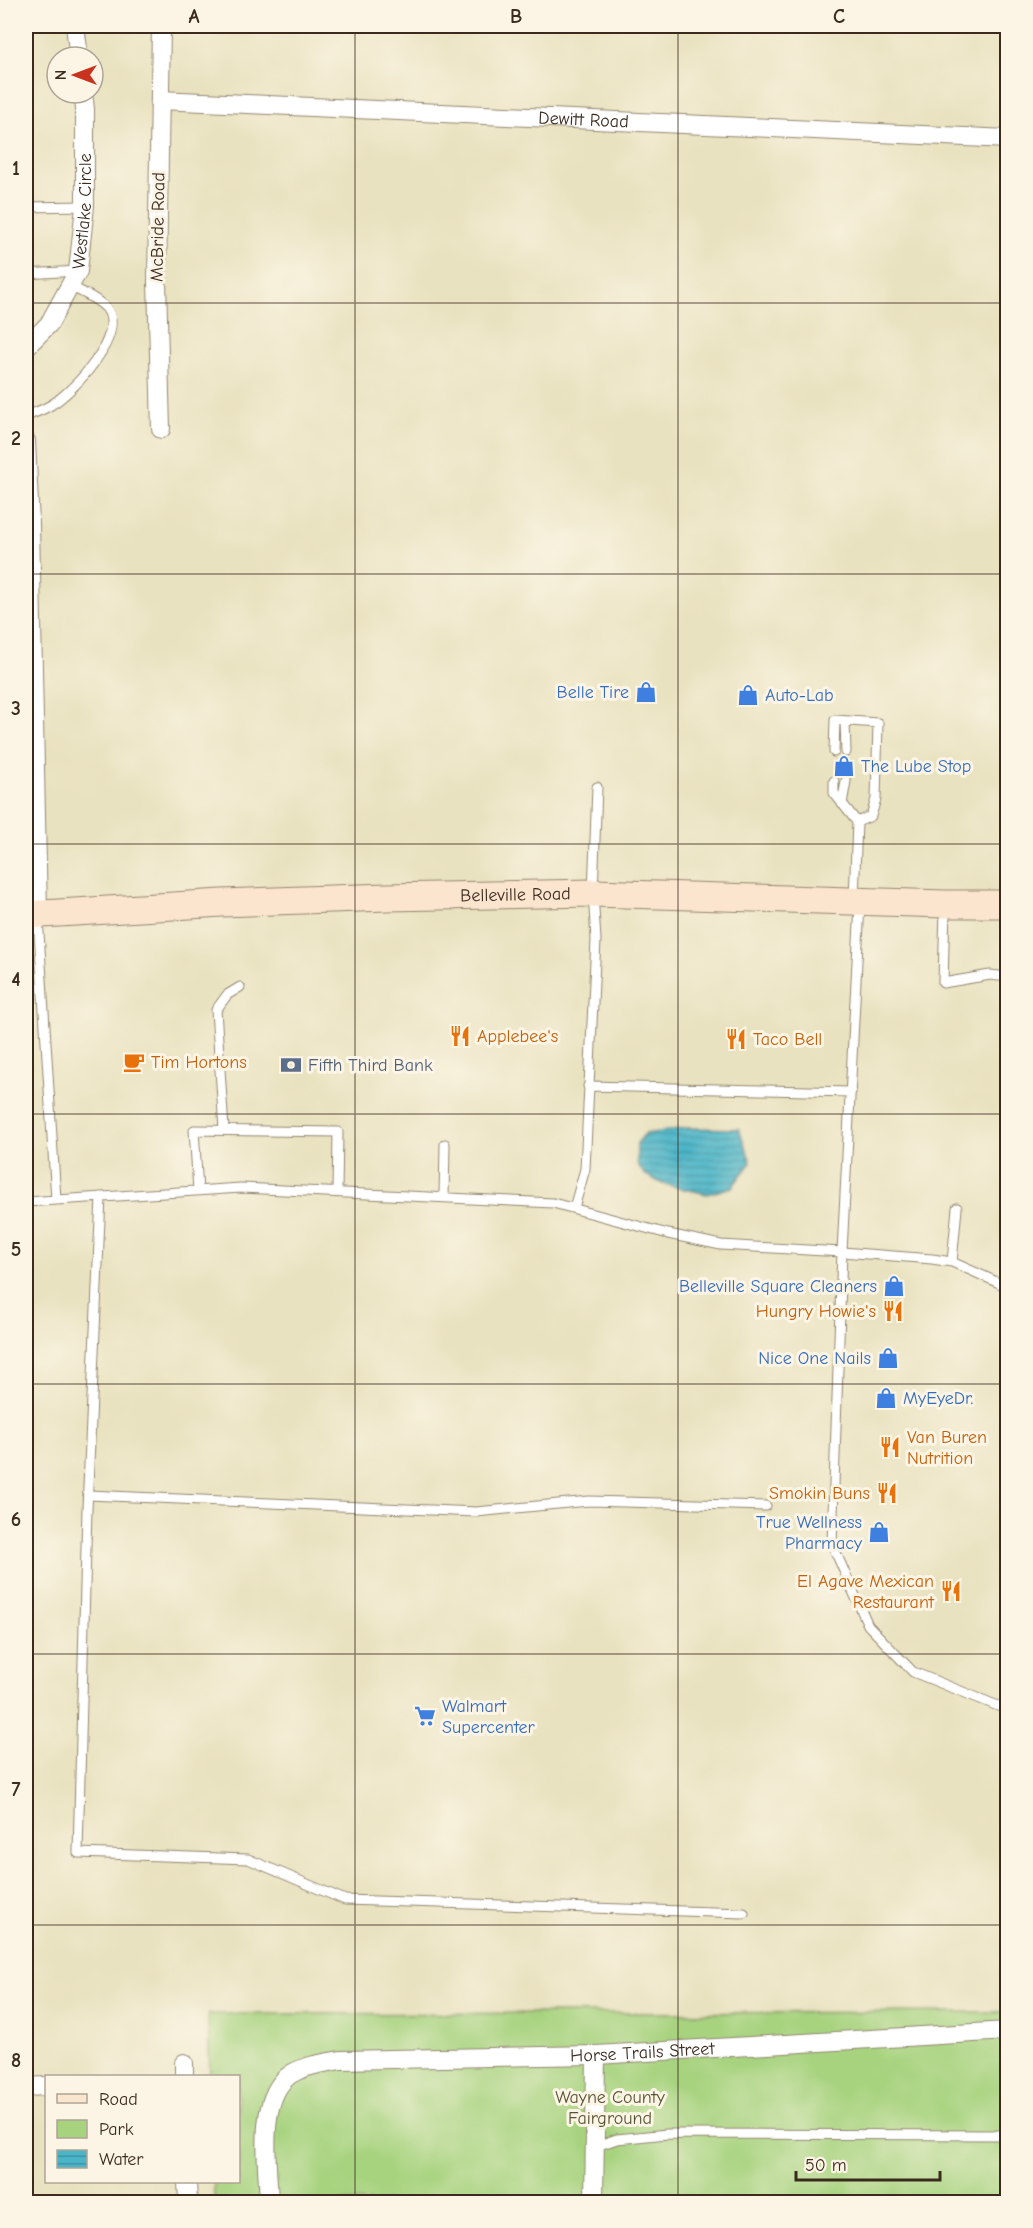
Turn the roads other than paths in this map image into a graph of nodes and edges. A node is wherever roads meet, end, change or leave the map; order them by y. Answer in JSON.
{"nodes":[{"id":1,"x":75,"y":26,"type":"edge"},
{"id":2,"x":161,"y":26,"type":"edge"},
{"id":3,"x":77,"y":45,"type":"edge"},
{"id":4,"x":160,"y":100,"type":"junction"},
{"id":5,"x":84,"y":105,"type":"edge"},
{"id":6,"x":1008,"y":139,"type":"edge"},
{"id":7,"x":86,"y":206,"type":"junction"},
{"id":8,"x":26,"y":207,"type":"edge"},
{"id":9,"x":26,"y":274,"type":"edge"},
{"id":10,"x":74,"y":278,"type":"junction"},
{"id":11,"x":26,"y":347,"type":"edge"},
{"id":12,"x":26,"y":416,"type":"edge"},
{"id":13,"x":162,"y":429,"type":"dead end"},
{"id":14,"x":26,"y":441,"type":"edge"},
{"id":15,"x":28,"y":541,"type":"edge"},
{"id":16,"x":29,"y":680,"type":"edge"},
{"id":17,"x":845,"y":721,"type":"junction"},
{"id":18,"x":834,"y":752,"type":"dead end"},
{"id":19,"x":846,"y":752,"type":"dead end"},
{"id":20,"x":834,"y":781,"type":"dead end"},
{"id":21,"x":846,"y":781,"type":"dead end"},
{"id":22,"x":597,"y":787,"type":"dead end"},
{"id":23,"x":842,"y":804,"type":"junction"},
{"id":24,"x":857,"y":822,"type":"junction"},
{"id":25,"x":593,"y":893,"type":"junction"},
{"id":26,"x":857,"y":902,"type":"junction"},
{"id":27,"x":945,"y":904,"type":"junction"},
{"id":28,"x":1008,"y":904,"type":"edge"},
{"id":29,"x":32,"y":915,"type":"edge"},
{"id":30,"x":1008,"y":977,"type":"edge"},
{"id":31,"x":240,"y":987,"type":"dead end"},
{"id":32,"x":588,"y":1086,"type":"junction"},
{"id":33,"x":850,"y":1092,"type":"junction"},
{"id":34,"x":224,"y":1129,"type":"junction"},
{"id":35,"x":446,"y":1144,"type":"dead end"},
{"id":36,"x":198,"y":1191,"type":"junction"},
{"id":37,"x":337,"y":1192,"type":"junction"},
{"id":38,"x":101,"y":1197,"type":"junction"},
{"id":39,"x":444,"y":1197,"type":"junction"},
{"id":40,"x":56,"y":1199,"type":"junction"},
{"id":41,"x":26,"y":1202,"type":"edge"},
{"id":42,"x":574,"y":1208,"type":"junction"},
{"id":43,"x":957,"y":1208,"type":"dead end"},
{"id":44,"x":842,"y":1251,"type":"junction"},
{"id":45,"x":952,"y":1262,"type":"junction"},
{"id":46,"x":1008,"y":1287,"type":"edge"},
{"id":47,"x":88,"y":1495,"type":"junction"},
{"id":48,"x":766,"y":1506,"type":"dead end"},
{"id":49,"x":1008,"y":1710,"type":"edge"},
{"id":50,"x":744,"y":1913,"type":"dead end"},
{"id":51,"x":1008,"y":2031,"type":"edge"},
{"id":52,"x":596,"y":2055,"type":"junction"},
{"id":53,"x":26,"y":2086,"type":"edge"},
{"id":54,"x":45,"y":2086,"type":"edge"},
{"id":55,"x":1008,"y":2135,"type":"edge"},
{"id":56,"x":596,"y":2146,"type":"junction"},
{"id":57,"x":187,"y":2183,"type":"edge"},
{"id":58,"x":188,"y":2202,"type":"edge"},
{"id":59,"x":269,"y":2202,"type":"edge"},
{"id":60,"x":594,"y":2202,"type":"edge"}],
"edges":[{"from":1,"to":3,"type":"street"},
{"from":2,"to":4,"type":"street","name":"McBride Road"},
{"from":4,"to":6,"type":"street","name":"Dewitt Road"},
{"from":4,"to":13,"type":"street","name":"McBride Road"},
{"from":5,"to":7,"type":"street","name":"Westlake Circle"},
{"from":7,"to":8,"type":"lane"},
{"from":7,"to":10,"type":"street","name":"Westlake Circle"},
{"from":9,"to":10,"type":"lane"},
{"from":10,"to":11,"type":"street","name":"Westlake Circle"},
{"from":10,"to":12,"type":"lane"},
{"from":14,"to":15,"type":"street"},
{"from":15,"to":16,"type":"street"},
{"from":16,"to":29,"type":"street"},
{"from":17,"to":18,"type":"lane"},
{"from":17,"to":19,"type":"lane"},
{"from":17,"to":24,"type":"lane"},
{"from":20,"to":23,"type":"lane"},
{"from":21,"to":23,"type":"lane"},
{"from":22,"to":25,"type":"lane"},
{"from":23,"to":24,"type":"lane"},
{"from":24,"to":26,"type":"lane"},
{"from":25,"to":26,"type":"main road","name":"Belleville Road"},
{"from":25,"to":29,"type":"main road","name":"Belleville Road"},
{"from":25,"to":32,"type":"lane"},
{"from":26,"to":27,"type":"main road","name":"Belleville Road"},
{"from":26,"to":33,"type":"lane"},
{"from":27,"to":28,"type":"main road","name":"Belleville Road"},
{"from":27,"to":30,"type":"lane"},
{"from":29,"to":40,"type":"lane"},
{"from":31,"to":34,"type":"lane"},
{"from":32,"to":33,"type":"lane"},
{"from":32,"to":42,"type":"lane"},
{"from":33,"to":44,"type":"lane"},
{"from":34,"to":36,"type":"lane"},
{"from":34,"to":37,"type":"lane"},
{"from":35,"to":39,"type":"lane"},
{"from":36,"to":37,"type":"lane"},
{"from":36,"to":38,"type":"lane"},
{"from":37,"to":39,"type":"lane"},
{"from":38,"to":40,"type":"lane"},
{"from":38,"to":47,"type":"lane"},
{"from":39,"to":42,"type":"lane"},
{"from":40,"to":41,"type":"lane"},
{"from":42,"to":44,"type":"lane"},
{"from":43,"to":45,"type":"lane"},
{"from":44,"to":45,"type":"lane"},
{"from":44,"to":49,"type":"lane"},
{"from":45,"to":46,"type":"lane"},
{"from":47,"to":48,"type":"lane"},
{"from":47,"to":50,"type":"lane"},
{"from":51,"to":52,"type":"street","name":"Horse Trails Street"},
{"from":52,"to":56,"type":"street"},
{"from":52,"to":59,"type":"street","name":"Horse Trails Street"},
{"from":53,"to":54,"type":"street"},
{"from":55,"to":56,"type":"lane"},
{"from":56,"to":60,"type":"street"},
{"from":57,"to":58,"type":"street"}]}
